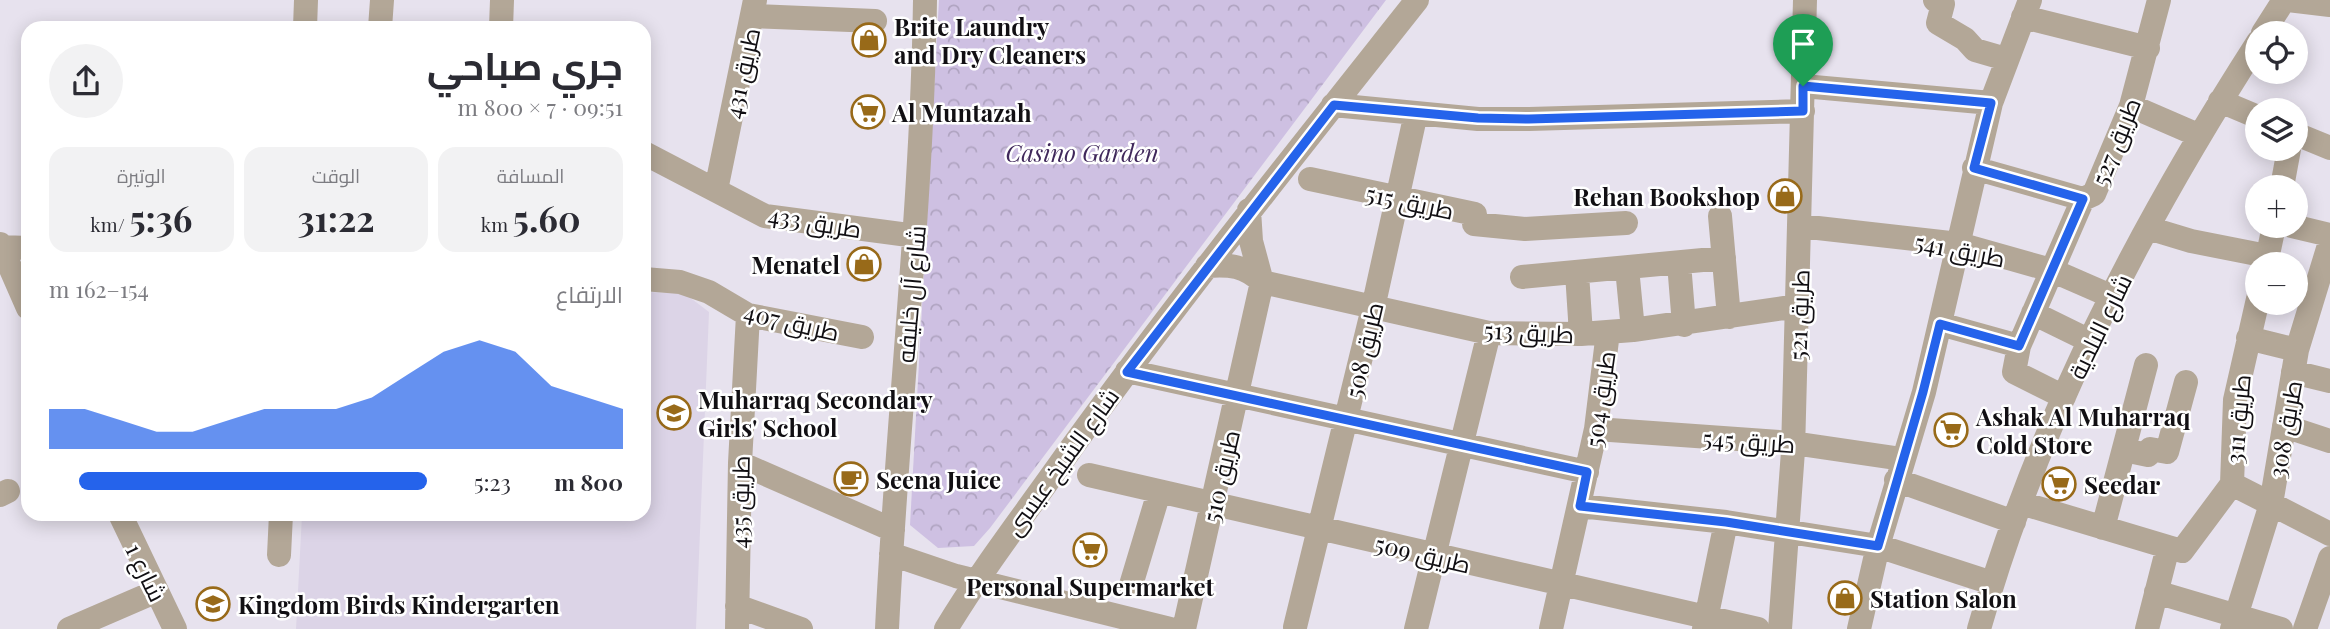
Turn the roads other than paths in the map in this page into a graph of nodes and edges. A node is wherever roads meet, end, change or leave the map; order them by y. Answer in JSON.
{"nodes":[{"id":1,"x":306,"y":0,"type":"edge"},
{"id":2,"x":382,"y":0,"type":"edge"},
{"id":3,"x":502,"y":0,"type":"edge"},
{"id":4,"x":925,"y":0,"type":"edge"},
{"id":5,"x":1416,"y":0,"type":"edge"},
{"id":6,"x":1805,"y":0,"type":"edge"},
{"id":7,"x":1935,"y":0,"type":"edge"},
{"id":8,"x":2159,"y":0,"type":"edge"},
{"id":9,"x":2286,"y":0,"type":"edge"},
{"id":10,"x":2330,"y":5,"type":"edge"},
{"id":11,"x":754,"y":8,"type":"edge"},
{"id":12,"x":2026,"y":8,"type":"edge"},
{"id":13,"x":815,"y":9,"type":"edge"},
{"id":14,"x":304,"y":21,"type":"edge"},
{"id":15,"x":380,"y":21,"type":"edge"},
{"id":16,"x":501,"y":21,"type":"edge"},
{"id":17,"x":875,"y":21,"type":"dead end"},
{"id":18,"x":2271,"y":21,"type":"edge"},
{"id":19,"x":2148,"y":48,"type":"junction"},
{"id":20,"x":2006,"y":60,"type":"junction"},
{"id":21,"x":2245,"y":62,"type":"edge"},
{"id":22,"x":1803,"y":86,"type":"junction"},
{"id":23,"x":2220,"y":101,"type":"junction"},
{"id":24,"x":1991,"y":103,"type":"junction"},
{"id":25,"x":1334,"y":105,"type":"junction"},
{"id":26,"x":2131,"y":106,"type":"junction"},
{"id":27,"x":1803,"y":111,"type":"junction"},
{"id":28,"x":2245,"y":112,"type":"edge"},
{"id":29,"x":1416,"y":113,"type":"junction"},
{"id":30,"x":2198,"y":135,"type":"junction"},
{"id":31,"x":2308,"y":139,"type":"edge"},
{"id":32,"x":2330,"y":148,"type":"edge"},
{"id":33,"x":651,"y":157,"type":"edge"},
{"id":34,"x":1974,"y":168,"type":"junction"},
{"id":35,"x":1310,"y":179,"type":"dead end"},
{"id":36,"x":716,"y":190,"type":"junction"},
{"id":37,"x":1398,"y":198,"type":"junction"},
{"id":38,"x":2083,"y":199,"type":"junction"},
{"id":39,"x":1249,"y":211,"type":"junction"},
{"id":40,"x":1720,"y":216,"type":"dead end"},
{"id":41,"x":1626,"y":223,"type":"dead end"},
{"id":42,"x":1800,"y":226,"type":"junction"},
{"id":43,"x":2148,"y":228,"type":"junction"},
{"id":44,"x":2308,"y":229,"type":"edge"},
{"id":45,"x":2330,"y":234,"type":"edge"},
{"id":46,"x":916,"y":236,"type":"junction"},
{"id":47,"x":2330,"y":242,"type":"edge"},
{"id":48,"x":1959,"y":244,"type":"junction"},
{"id":49,"x":1,"y":245,"type":"edge"},
{"id":50,"x":21,"y":247,"type":"edge"},
{"id":51,"x":2245,"y":254,"type":"edge"},
{"id":52,"x":1724,"y":258,"type":"junction"},
{"id":53,"x":1678,"y":263,"type":"junction"},
{"id":54,"x":1207,"y":266,"type":"junction"},
{"id":55,"x":1627,"y":268,"type":"junction"},
{"id":56,"x":2051,"y":270,"type":"junction"},
{"id":57,"x":1577,"y":273,"type":"junction"},
{"id":58,"x":1522,"y":277,"type":"dead end"},
{"id":59,"x":651,"y":280,"type":"edge"},
{"id":60,"x":1262,"y":282,"type":"junction"},
{"id":61,"x":21,"y":292,"type":"edge"},
{"id":62,"x":2113,"y":297,"type":"junction"},
{"id":63,"x":1798,"y":306,"type":"junction"},
{"id":64,"x":1373,"y":308,"type":"junction"},
{"id":65,"x":2033,"y":313,"type":"junction"},
{"id":66,"x":748,"y":315,"type":"junction"},
{"id":67,"x":2254,"y":315,"type":"edge"},
{"id":68,"x":1729,"y":317,"type":"junction"},
{"id":69,"x":1940,"y":324,"type":"junction"},
{"id":70,"x":1684,"y":325,"type":"junction"},
{"id":71,"x":1621,"y":331,"type":"junction"},
{"id":72,"x":1489,"y":333,"type":"junction"},
{"id":73,"x":1581,"y":334,"type":"junction"},
{"id":74,"x":862,"y":337,"type":"dead end"},
{"id":75,"x":2248,"y":338,"type":"junction"},
{"id":76,"x":2090,"y":341,"type":"junction"},
{"id":77,"x":2019,"y":346,"type":"junction"},
{"id":78,"x":2295,"y":361,"type":"junction"},
{"id":79,"x":2146,"y":365,"type":"dead end"},
{"id":80,"x":1127,"y":372,"type":"junction"},
{"id":81,"x":2330,"y":381,"type":"edge"},
{"id":82,"x":2186,"y":382,"type":"dead end"},
{"id":83,"x":1238,"y":395,"type":"junction"},
{"id":84,"x":2064,"y":397,"type":"junction"},
{"id":85,"x":1347,"y":418,"type":"junction"},
{"id":86,"x":2284,"y":426,"type":"junction"},
{"id":87,"x":1596,"y":429,"type":"junction"},
{"id":88,"x":2330,"y":441,"type":"edge"},
{"id":89,"x":1793,"y":443,"type":"junction"},
{"id":90,"x":1463,"y":445,"type":"junction"},
{"id":91,"x":2124,"y":450,"type":"junction"},
{"id":92,"x":740,"y":463,"type":"junction"},
{"id":93,"x":1899,"y":470,"type":"junction"},
{"id":94,"x":1587,"y":472,"type":"junction"},
{"id":95,"x":1089,"y":475,"type":"dead end"},
{"id":96,"x":2232,"y":484,"type":"junction"},
{"id":97,"x":1159,"y":492,"type":"junction"},
{"id":98,"x":2271,"y":504,"type":"junction"},
{"id":99,"x":1214,"y":505,"type":"junction"},
{"id":100,"x":1580,"y":506,"type":"junction"},
{"id":101,"x":2017,"y":513,"type":"junction"},
{"id":102,"x":123,"y":521,"type":"edge"},
{"id":103,"x":281,"y":521,"type":"edge"},
{"id":104,"x":1726,"y":522,"type":"junction"},
{"id":105,"x":2104,"y":528,"type":"junction"},
{"id":106,"x":1319,"y":529,"type":"junction"},
{"id":107,"x":1789,"y":531,"type":"junction"},
{"id":108,"x":2330,"y":534,"type":"edge"},
{"id":109,"x":892,"y":542,"type":"junction"},
{"id":110,"x":1878,"y":546,"type":"junction"},
{"id":111,"x":2168,"y":547,"type":"junction"},
{"id":112,"x":279,"y":555,"type":"dead end"},
{"id":113,"x":1434,"y":556,"type":"junction"},
{"id":114,"x":2330,"y":558,"type":"edge"},
{"id":115,"x":975,"y":582,"type":"junction"},
{"id":116,"x":1992,"y":583,"type":"junction"},
{"id":117,"x":1562,"y":584,"type":"junction"},
{"id":118,"x":1131,"y":585,"type":"dead end"},
{"id":119,"x":157,"y":591,"type":"junction"},
{"id":120,"x":2156,"y":592,"type":"junction"},
{"id":121,"x":2323,"y":599,"type":"edge"},
{"id":122,"x":737,"y":617,"type":"edge"},
{"id":123,"x":1106,"y":621,"type":"edge"},
{"id":124,"x":2234,"y":622,"type":"edge"},
{"id":125,"x":1705,"y":623,"type":"edge"},
{"id":126,"x":1295,"y":627,"type":"dead end"},
{"id":127,"x":69,"y":629,"type":"edge"},
{"id":128,"x":175,"y":629,"type":"edge"},
{"id":129,"x":800,"y":629,"type":"edge"},
{"id":130,"x":887,"y":629,"type":"edge"},
{"id":131,"x":946,"y":629,"type":"edge"},
{"id":132,"x":1170,"y":629,"type":"edge"},
{"id":133,"x":1184,"y":629,"type":"edge"},
{"id":134,"x":1416,"y":629,"type":"edge"},
{"id":135,"x":1551,"y":629,"type":"edge"},
{"id":136,"x":1758,"y":629,"type":"edge"},
{"id":137,"x":1780,"y":629,"type":"edge"},
{"id":138,"x":1859,"y":629,"type":"edge"},
{"id":139,"x":1979,"y":629,"type":"edge"},
{"id":140,"x":2147,"y":629,"type":"edge"},
{"id":141,"x":2281,"y":629,"type":"edge"},
{"id":142,"x":2305,"y":629,"type":"edge"}],
"edges":[{"from":1,"to":14,"type":"street"},
{"from":2,"to":15,"type":"street"},
{"from":3,"to":16,"type":"street"},
{"from":4,"to":46,"type":"street","name":"شارع آل خليفه"},
{"from":5,"to":25,"type":"street","name":"شارع الشيخ عيسى"},
{"from":6,"to":22,"type":"street","name":"طريق 521"},
{"from":7,"to":20,"type":"street"},
{"from":8,"to":19,"type":"street","name":"طريق 527"},
{"from":9,"to":10,"type":"street"},
{"from":9,"to":18,"type":"street"},
{"from":11,"to":13,"type":"street","name":"طريق 431"},
{"from":11,"to":36,"type":"street","name":"طريق 431"},
{"from":12,"to":19,"type":"street"},
{"from":12,"to":20,"type":"street"},
{"from":13,"to":17,"type":"street","name":"طريق 431"},
{"from":19,"to":26,"type":"street","name":"طريق 527"},
{"from":20,"to":24,"type":"street"},
{"from":21,"to":23,"type":"street","name":"شارع البلدية"},
{"from":22,"to":24,"type":"street"},
{"from":22,"to":27,"type":"street","name":"طريق 521"},
{"from":23,"to":28,"type":"street"},
{"from":23,"to":30,"type":"street","name":"شارع البلدية"},
{"from":24,"to":34,"type":"street"},
{"from":25,"to":29,"type":"street"},
{"from":25,"to":39,"type":"street","name":"شارع الشيخ عيسى"},
{"from":26,"to":30,"type":"street"},
{"from":26,"to":38,"type":"street","name":"طريق 527"},
{"from":27,"to":29,"type":"street"},
{"from":27,"to":42,"type":"street","name":"طريق 521"},
{"from":29,"to":37,"type":"street","name":"طريق 508"},
{"from":30,"to":43,"type":"street","name":"شارع البلدية"},
{"from":31,"to":32,"type":"street"},
{"from":33,"to":36,"type":"street","name":"طريق 433"},
{"from":34,"to":38,"type":"street","name":"طريق 527"},
{"from":34,"to":48,"type":"street"},
{"from":35,"to":37,"type":"street","name":"طريق 515"},
{"from":36,"to":46,"type":"street","name":"طريق 433"},
{"from":37,"to":41,"type":"street","name":"طريق 515"},
{"from":37,"to":64,"type":"street","name":"طريق 508"},
{"from":38,"to":56,"type":"street"},
{"from":39,"to":54,"type":"street","name":"شارع الشيخ عيسى"},
{"from":39,"to":60,"type":"street"},
{"from":40,"to":52,"type":"street"},
{"from":42,"to":48,"type":"street","name":"طريق 541"},
{"from":42,"to":63,"type":"street","name":"طريق 521"},
{"from":43,"to":51,"type":"street"},
{"from":43,"to":62,"type":"street","name":"شارع البلدية"},
{"from":44,"to":45,"type":"street"},
{"from":46,"to":109,"type":"street","name":"شارع آل خليفه"},
{"from":47,"to":78,"type":"street","name":"طريق 308"},
{"from":48,"to":56,"type":"street","name":"طريق 541"},
{"from":48,"to":69,"type":"street"},
{"from":49,"to":50,"type":"street"},
{"from":49,"to":61,"type":"street"},
{"from":52,"to":53,"type":"street"},
{"from":52,"to":68,"type":"street"},
{"from":53,"to":55,"type":"street"},
{"from":53,"to":70,"type":"street"},
{"from":54,"to":60,"type":"street","name":"طريق 513"},
{"from":54,"to":80,"type":"street","name":"شارع الشيخ عيسى"},
{"from":55,"to":57,"type":"street"},
{"from":55,"to":71,"type":"street","name":"طريق 504"},
{"from":56,"to":62,"type":"street","name":"طريق 541"},
{"from":56,"to":65,"type":"street"},
{"from":57,"to":58,"type":"street"},
{"from":57,"to":73,"type":"street"},
{"from":59,"to":66,"type":"street","name":"طريق 407"},
{"from":60,"to":64,"type":"street","name":"طريق 513"},
{"from":60,"to":83,"type":"street","name":"طريق 510"},
{"from":62,"to":76,"type":"street","name":"شارع البلدية"},
{"from":63,"to":68,"type":"street","name":"طريق 513"},
{"from":63,"to":89,"type":"street","name":"طريق 521"},
{"from":64,"to":72,"type":"street","name":"طريق 513"},
{"from":64,"to":85,"type":"street","name":"طريق 508"},
{"from":65,"to":76,"type":"street"},
{"from":65,"to":77,"type":"street"},
{"from":66,"to":74,"type":"street","name":"طريق 407"},
{"from":66,"to":92,"type":"street","name":"طريق 435"},
{"from":67,"to":75,"type":"street","name":"طريق 311"},
{"from":68,"to":70,"type":"street","name":"طريق 513"},
{"from":69,"to":77,"type":"street"},
{"from":69,"to":93,"type":"street"},
{"from":70,"to":71,"type":"street","name":"طريق 513"},
{"from":71,"to":73,"type":"street","name":"طريق 513"},
{"from":71,"to":87,"type":"street","name":"طريق 504"},
{"from":72,"to":73,"type":"street","name":"طريق 513"},
{"from":72,"to":90,"type":"street"},
{"from":75,"to":78,"type":"street"},
{"from":75,"to":96,"type":"street","name":"طريق 311"},
{"from":76,"to":84,"type":"street","name":"شارع البلدية"},
{"from":77,"to":84,"type":"street"},
{"from":78,"to":81,"type":"street"},
{"from":78,"to":86,"type":"street","name":"طريق 308"},
{"from":79,"to":91,"type":"street"},
{"from":80,"to":83,"type":"street"},
{"from":80,"to":115,"type":"street","name":"شارع الشيخ عيسى"},
{"from":82,"to":91,"type":"street"},
{"from":83,"to":85,"type":"street"},
{"from":83,"to":99,"type":"street","name":"طريق 510"},
{"from":84,"to":101,"type":"street","name":"شارع البلدية"},
{"from":85,"to":90,"type":"street"},
{"from":85,"to":106,"type":"street","name":"طريق 508"},
{"from":86,"to":88,"type":"street"},
{"from":86,"to":98,"type":"street","name":"طريق 308"},
{"from":87,"to":89,"type":"street","name":"طريق 545"},
{"from":87,"to":94,"type":"street","name":"طريق 504"},
{"from":89,"to":93,"type":"street","name":"طريق 545"},
{"from":89,"to":107,"type":"street","name":"طريق 521"},
{"from":90,"to":94,"type":"street"},
{"from":90,"to":113,"type":"street"},
{"from":91,"to":105,"type":"street"},
{"from":92,"to":109,"type":"street"},
{"from":92,"to":122,"type":"street","name":"طريق 435"},
{"from":93,"to":101,"type":"street","name":"طريق 545"},
{"from":93,"to":110,"type":"street"},
{"from":94,"to":100,"type":"street","name":"طريق 504"},
{"from":95,"to":97,"type":"street","name":"طريق 509"},
{"from":96,"to":98,"type":"street"},
{"from":96,"to":111,"type":"street","name":"طريق 311"},
{"from":97,"to":99,"type":"street","name":"طريق 509"},
{"from":97,"to":118,"type":"street"},
{"from":98,"to":108,"type":"street"},
{"from":98,"to":124,"type":"street","name":"طريق 308"},
{"from":99,"to":106,"type":"street","name":"طريق 509"},
{"from":99,"to":133,"type":"street","name":"طريق 510"},
{"from":100,"to":104,"type":"street"},
{"from":100,"to":117,"type":"street","name":"طريق 504"},
{"from":101,"to":105,"type":"street","name":"طريق 545"},
{"from":101,"to":116,"type":"street","name":"شارع البلدية"},
{"from":102,"to":119,"type":"street","name":"شارع 1"},
{"from":103,"to":112,"type":"street"},
{"from":104,"to":107,"type":"street"},
{"from":104,"to":125,"type":"street"},
{"from":105,"to":111,"type":"street","name":"طريق 545"},
{"from":106,"to":113,"type":"street","name":"طريق 509"},
{"from":106,"to":126,"type":"street","name":"طريق 508"},
{"from":107,"to":110,"type":"street"},
{"from":107,"to":137,"type":"street","name":"طريق 521"},
{"from":109,"to":115,"type":"street"},
{"from":109,"to":130,"type":"street","name":"شارع آل خليفه"},
{"from":110,"to":116,"type":"street"},
{"from":110,"to":138,"type":"street"},
{"from":111,"to":120,"type":"street"},
{"from":113,"to":117,"type":"street","name":"طريق 509"},
{"from":113,"to":134,"type":"street"},
{"from":114,"to":121,"type":"street"},
{"from":115,"to":123,"type":"street"},
{"from":115,"to":131,"type":"street","name":"شارع الشيخ عيسى"},
{"from":116,"to":139,"type":"street","name":"شارع البلدية"},
{"from":117,"to":125,"type":"street","name":"طريق 509"},
{"from":117,"to":135,"type":"street","name":"طريق 504"},
{"from":119,"to":127,"type":"street"},
{"from":119,"to":128,"type":"street","name":"شارع 1"},
{"from":120,"to":124,"type":"street"},
{"from":120,"to":140,"type":"street"},
{"from":121,"to":142,"type":"street"},
{"from":122,"to":129,"type":"street","name":"طريق 435"},
{"from":123,"to":132,"type":"street"},
{"from":124,"to":141,"type":"street"},
{"from":125,"to":136,"type":"street","name":"طريق 509"}]}
